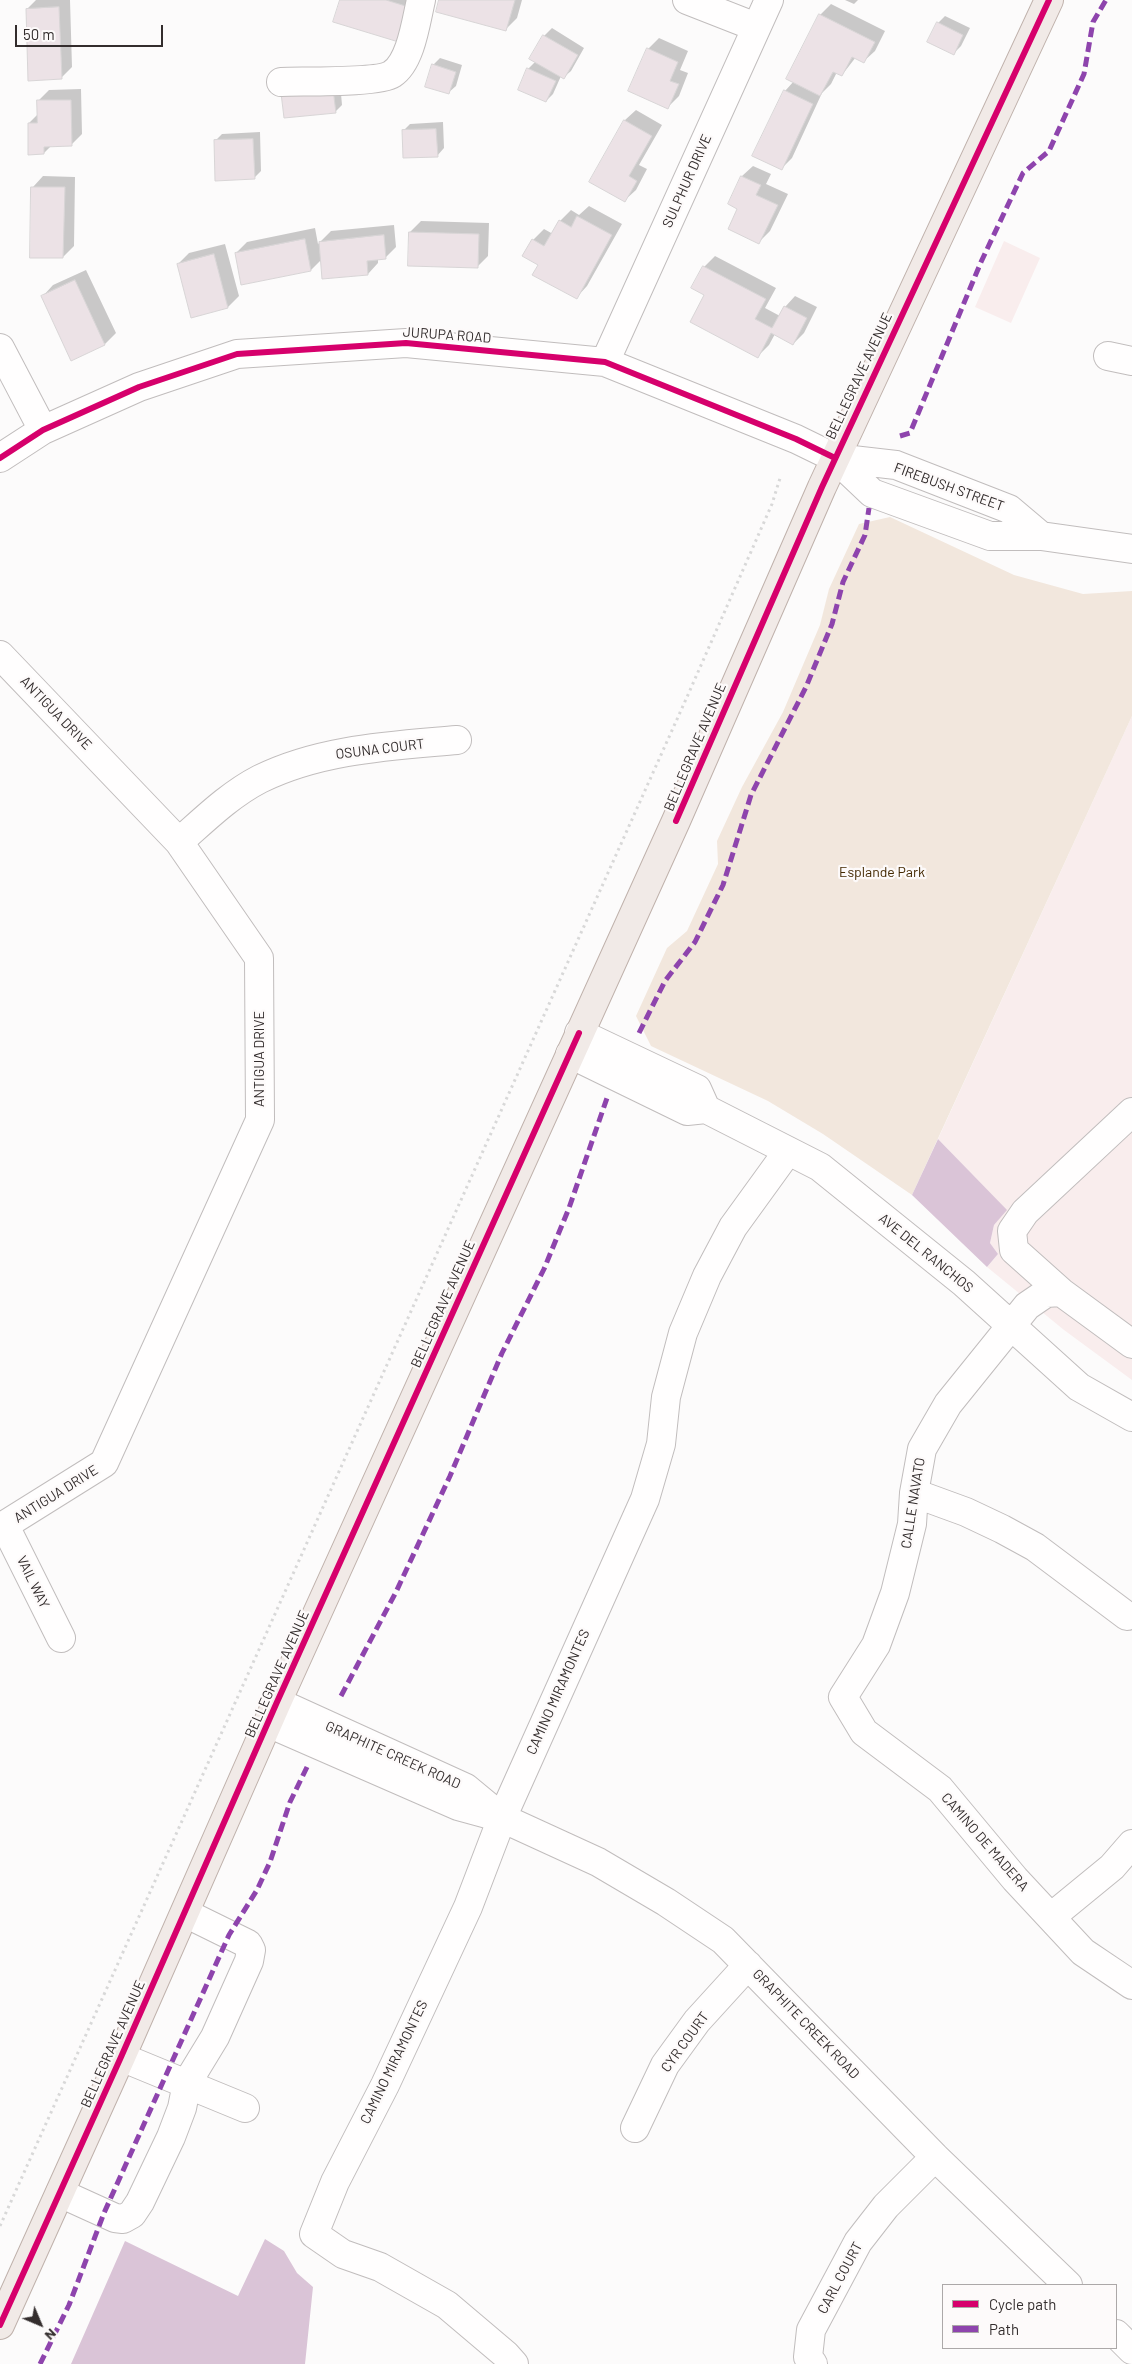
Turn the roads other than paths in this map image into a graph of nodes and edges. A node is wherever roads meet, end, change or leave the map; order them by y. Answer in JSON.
{"nodes":[{"id":1,"x":420,"y":0,"type":"edge"},
{"id":2,"x":687,"y":0,"type":"edge"},
{"id":3,"x":769,"y":0,"type":"edge"},
{"id":4,"x":1049,"y":0,"type":"edge"},
{"id":5,"x":756,"y":27,"type":"junction"},
{"id":6,"x":281,"y":82,"type":"dead end"},
{"id":7,"x":0,"y":348,"type":"edge"},
{"id":8,"x":605,"y":362,"type":"junction"},
{"id":9,"x":43,"y":430,"type":"junction"},
{"id":10,"x":0,"y":458,"type":"edge"},
{"id":11,"x":835,"y":458,"type":"junction"},
{"id":12,"x":1132,"y":549,"type":"edge"},
{"id":13,"x":0,"y":655,"type":"edge"},
{"id":14,"x":456,"y":740,"type":"dead end"},
{"id":15,"x":179,"y":842,"type":"junction"},
{"id":16,"x":574,"y":1044,"type":"junction"},
{"id":17,"x":1132,"y":1112,"type":"edge"},
{"id":18,"x":788,"y":1151,"type":"junction"},
{"id":19,"x":1060,"y":1292,"type":"junction"},
{"id":20,"x":1011,"y":1325,"type":"junction"},
{"id":21,"x":1132,"y":1344,"type":"edge"},
{"id":22,"x":1132,"y":1416,"type":"edge"},
{"id":23,"x":914,"y":1493,"type":"junction"},
{"id":24,"x":3,"y":1527,"type":"edge"},
{"id":25,"x":1127,"y":1616,"type":"dead end"},
{"id":26,"x":61,"y":1638,"type":"dead end"},
{"id":27,"x":843,"y":1697,"type":"joint"},
{"id":28,"x":273,"y":1713,"type":"junction"},
{"id":29,"x":502,"y":1818,"type":"junction"},
{"id":30,"x":1132,"y":1844,"type":"edge"},
{"id":31,"x":185,"y":1913,"type":"junction"},
{"id":32,"x":1051,"y":1917,"type":"junction"},
{"id":33,"x":748,"y":1965,"type":"junction"},
{"id":34,"x":1132,"y":1985,"type":"edge"},
{"id":35,"x":121,"y":2057,"type":"junction"},
{"id":36,"x":187,"y":2083,"type":"junction"},
{"id":37,"x":245,"y":2108,"type":"dead end"},
{"id":38,"x":635,"y":2128,"type":"dead end"},
{"id":39,"x":935,"y":2157,"type":"junction"},
{"id":40,"x":60,"y":2193,"type":"junction"},
{"id":41,"x":1067,"y":2284,"type":"edge"},
{"id":42,"x":0,"y":2326,"type":"edge"},
{"id":43,"x":1117,"y":2335,"type":"edge"},
{"id":44,"x":1132,"y":2350,"type":"edge"},
{"id":45,"x":514,"y":2364,"type":"edge"},
{"id":46,"x":813,"y":2364,"type":"edge"}],
"edges":[{"from":1,"to":6,"type":"street"},
{"from":2,"to":5,"type":"street"},
{"from":3,"to":5,"type":"street","name":"SULPHUR DRIVE"},
{"from":4,"to":11,"type":"main road","name":"BELLEGRAVE AVENUE"},
{"from":5,"to":8,"type":"street","name":"SULPHUR DRIVE"},
{"from":7,"to":9,"type":"street"},
{"from":8,"to":9,"type":"street","name":"JURUPA ROAD"},
{"from":8,"to":11,"type":"street","name":"JURUPA ROAD"},
{"from":9,"to":10,"type":"street","name":"JURUPA ROAD"},
{"from":11,"to":12,"type":"street","name":"FIREBUSH STREET"},
{"from":11,"to":16,"type":"main road","name":"BELLEGRAVE AVENUE"},
{"from":13,"to":15,"type":"street","name":"ANTIGUA DRIVE"},
{"from":14,"to":15,"type":"street","name":"OSUNA COURT"},
{"from":15,"to":24,"type":"street","name":"ANTIGUA DRIVE"},
{"from":16,"to":18,"type":"street","name":"AVE DEL RANCHOS"},
{"from":16,"to":28,"type":"main road","name":"BELLEGRAVE AVENUE"},
{"from":17,"to":19,"type":"street"},
{"from":18,"to":20,"type":"street","name":"AVE DEL RANCHOS"},
{"from":18,"to":29,"type":"street","name":"CAMINO MIRAMONTES"},
{"from":19,"to":20,"type":"street","name":"CALLE NAVATO"},
{"from":19,"to":21,"type":"street"},
{"from":20,"to":22,"type":"street","name":"AVE DEL RANCHOS"},
{"from":20,"to":23,"type":"street","name":"CALLE NAVATO"},
{"from":23,"to":25,"type":"street"},
{"from":23,"to":27,"type":"street","name":"CALLE NAVATO"},
{"from":24,"to":26,"type":"street","name":"VAIL WAY"},
{"from":27,"to":32,"type":"street","name":"CAMINO DE MADERA"},
{"from":28,"to":29,"type":"street","name":"GRAPHITE CREEK ROAD"},
{"from":28,"to":31,"type":"main road","name":"BELLEGRAVE AVENUE"},
{"from":29,"to":33,"type":"street","name":"GRAPHITE CREEK ROAD"},
{"from":29,"to":45,"type":"street","name":"CAMINO MIRAMONTES"},
{"from":30,"to":32,"type":"street"},
{"from":31,"to":35,"type":"main road","name":"BELLEGRAVE AVENUE"},
{"from":31,"to":36,"type":"street"},
{"from":32,"to":34,"type":"street","name":"CAMINO DE MADERA"},
{"from":33,"to":38,"type":"street","name":"CYR COURT"},
{"from":33,"to":39,"type":"street","name":"GRAPHITE CREEK ROAD"},
{"from":35,"to":36,"type":"street"},
{"from":35,"to":40,"type":"main road","name":"BELLEGRAVE AVENUE"},
{"from":36,"to":37,"type":"street"},
{"from":36,"to":40,"type":"street"},
{"from":39,"to":41,"type":"street","name":"GRAPHITE CREEK ROAD"},
{"from":39,"to":46,"type":"street","name":"CARL COURT"},
{"from":40,"to":42,"type":"main road","name":"BELLEGRAVE AVENUE"},
{"from":43,"to":44,"type":"street"}]}
